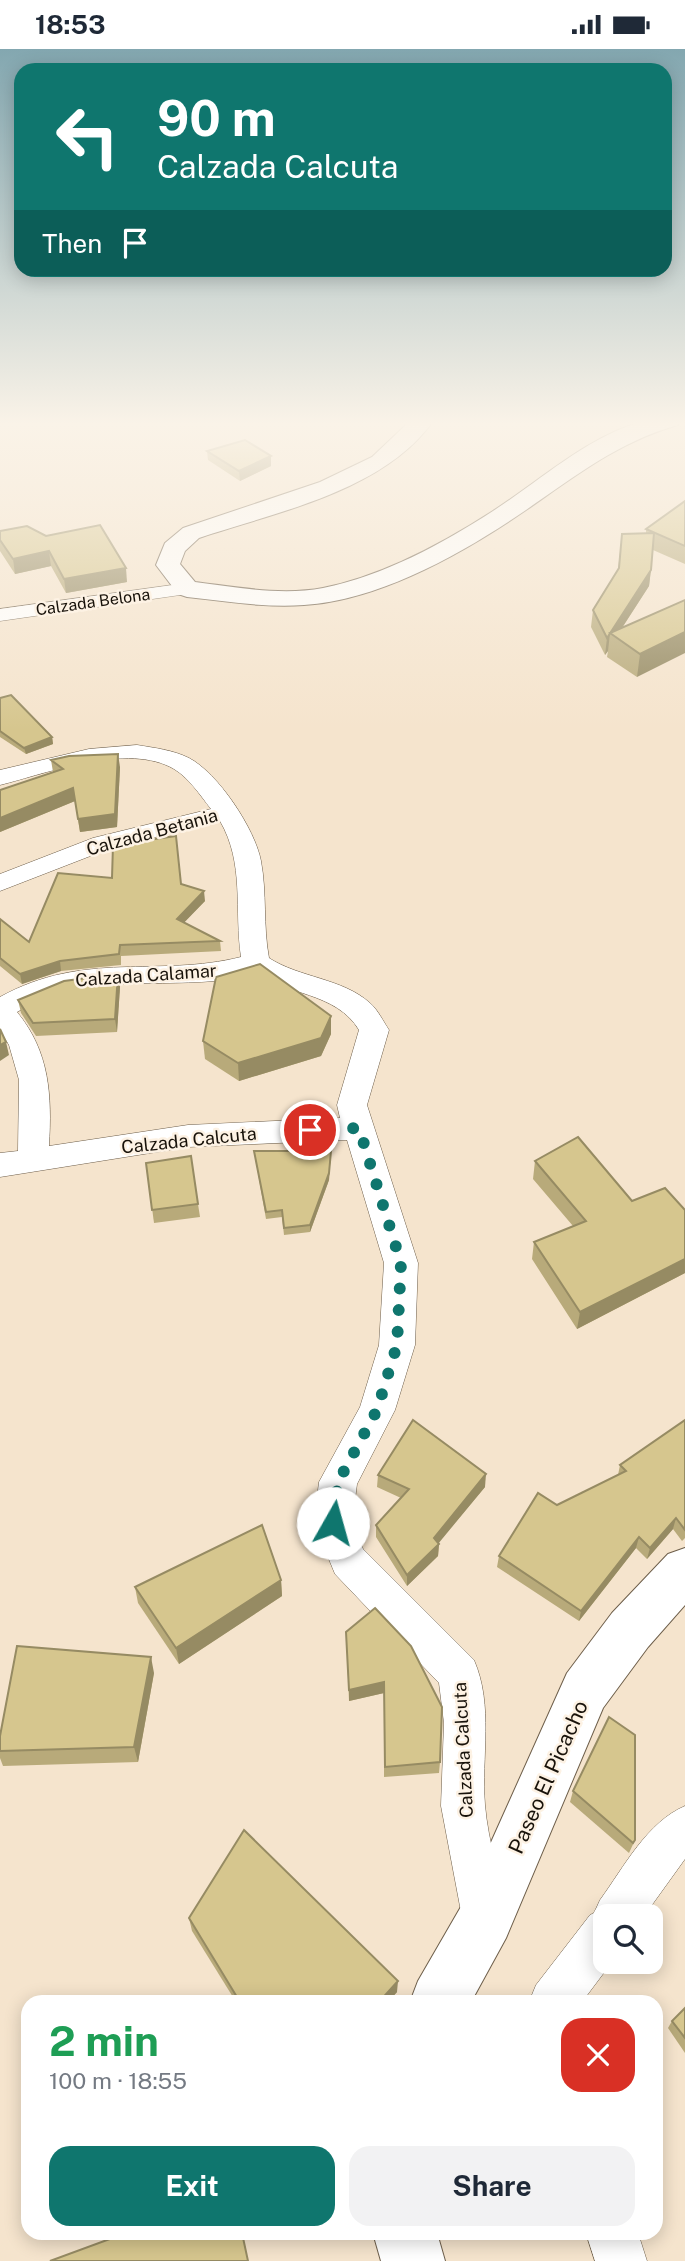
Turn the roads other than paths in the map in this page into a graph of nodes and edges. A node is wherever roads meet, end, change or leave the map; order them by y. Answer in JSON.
{"nodes":[{"id":1,"x":216,"y":524,"type":"edge"},
{"id":2,"x":487,"y":524,"type":"edge"},
{"id":3,"x":187,"y":589,"type":"junction"},
{"id":4,"x":0,"y":615,"type":"edge"},
{"id":5,"x":0,"y":778,"type":"edge"},
{"id":6,"x":227,"y":812,"type":"junction"},
{"id":7,"x":0,"y":883,"type":"edge"},
{"id":8,"x":256,"y":962,"type":"junction"},
{"id":9,"x":0,"y":1009,"type":"edge"},
{"id":10,"x":359,"y":1128,"type":"junction"},
{"id":11,"x":17,"y":1162,"type":"edge"},
{"id":12,"x":685,"y":1570,"type":"edge"},
{"id":13,"x":680,"y":1841,"type":"edge"},
{"id":14,"x":627,"y":1904,"type":"edge"},
{"id":15,"x":486,"y":1918,"type":"junction"},
{"id":16,"x":593,"y":1949,"type":"edge"},
{"id":17,"x":453,"y":1995,"type":"edge"},
{"id":18,"x":559,"y":1995,"type":"edge"},
{"id":19,"x":407,"y":2240,"type":"edge"},
{"id":20,"x":614,"y":2240,"type":"edge"},
{"id":21,"x":412,"y":2261,"type":"edge"},
{"id":22,"x":621,"y":2261,"type":"edge"}],
"edges":[{"from":1,"to":3,"type":"street"},
{"from":2,"to":3,"type":"street"},
{"from":3,"to":4,"type":"street","name":"Calzada Belona"},
{"from":5,"to":6,"type":"street"},
{"from":6,"to":7,"type":"street","name":"Calzada Betania"},
{"from":6,"to":8,"type":"street"},
{"from":8,"to":9,"type":"street","name":"Calzada Calamar"},
{"from":8,"to":10,"type":"street"},
{"from":9,"to":11,"type":"street"},
{"from":10,"to":11,"type":"street","name":"Calzada Calcuta"},
{"from":10,"to":15,"type":"street","name":"Calzada Calcuta"},
{"from":12,"to":15,"type":"street","name":"Paseo El Picacho"},
{"from":13,"to":14,"type":"street"},
{"from":15,"to":17,"type":"street","name":"Paseo El Picacho"},
{"from":16,"to":18,"type":"street"},
{"from":19,"to":21,"type":"street"},
{"from":20,"to":22,"type":"street"}]}
